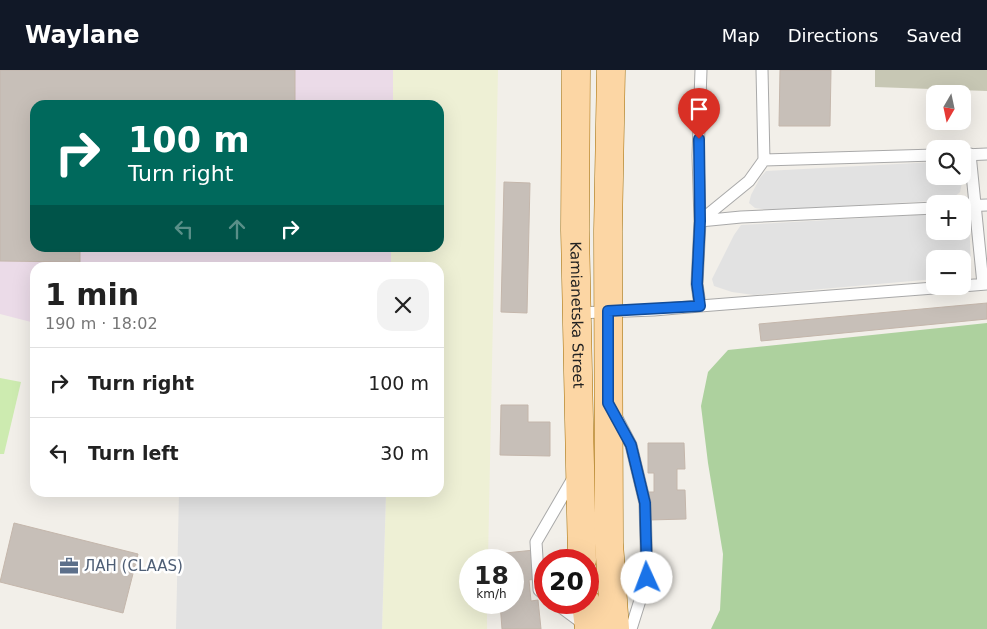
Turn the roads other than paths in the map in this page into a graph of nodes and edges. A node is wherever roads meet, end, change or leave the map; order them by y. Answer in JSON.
{"nodes":[{"id":1,"x":576,"y":70,"type":"edge"},
{"id":2,"x":610,"y":70,"type":"edge"},
{"id":3,"x":701,"y":70,"type":"edge"},
{"id":4,"x":762,"y":70,"type":"edge"},
{"id":5,"x":987,"y":154,"type":"edge"},
{"id":6,"x":971,"y":155,"type":"edge"},
{"id":7,"x":926,"y":156,"type":"edge"},
{"id":8,"x":764,"y":160,"type":"junction"},
{"id":9,"x":971,"y":172,"type":"edge"},
{"id":10,"x":981,"y":205,"type":"edge"},
{"id":11,"x":926,"y":208,"type":"edge"},
{"id":12,"x":700,"y":221,"type":"junction"},
{"id":13,"x":985,"y":284,"type":"edge"},
{"id":14,"x":971,"y":285,"type":"edge"},
{"id":15,"x":926,"y":289,"type":"edge"},
{"id":16,"x":700,"y":306,"type":"junction"},
{"id":17,"x":608,"y":311,"type":"junction"},
{"id":18,"x":576,"y":312,"type":"junction"},
{"id":19,"x":608,"y":403,"type":"junction"},
{"id":20,"x":580,"y":467,"type":"junction"},
{"id":21,"x":537,"y":549,"type":"edge"},
{"id":22,"x":582,"y":549,"type":"edge"},
{"id":23,"x":579,"y":614,"type":"edge"},
{"id":24,"x":595,"y":622,"type":"edge"},
{"id":25,"x":631,"y":629,"type":"edge"}],
"edges":[{"from":1,"to":18,"type":"main road","name":"Kamianetska Street"},
{"from":2,"to":17,"type":"main road"},
{"from":3,"to":12,"type":"lane"},
{"from":4,"to":8,"type":"lane"},
{"from":5,"to":6,"type":"lane"},
{"from":7,"to":8,"type":"lane"},
{"from":8,"to":12,"type":"lane"},
{"from":9,"to":10,"type":"lane"},
{"from":10,"to":13,"type":"lane"},
{"from":11,"to":12,"type":"lane"},
{"from":12,"to":16,"type":"lane"},
{"from":13,"to":14,"type":"lane"},
{"from":15,"to":16,"type":"lane"},
{"from":16,"to":17,"type":"lane"},
{"from":17,"to":18,"type":"lane"},
{"from":17,"to":19,"type":"main road"},
{"from":18,"to":20,"type":"main road","name":"Kamianetska Street"},
{"from":19,"to":24,"type":"main road"},
{"from":19,"to":25,"type":"lane"},
{"from":20,"to":21,"type":"lane"},
{"from":20,"to":22,"type":"main road","name":"Kamianetska Street"},
{"from":23,"to":24,"type":"lane"}]}
